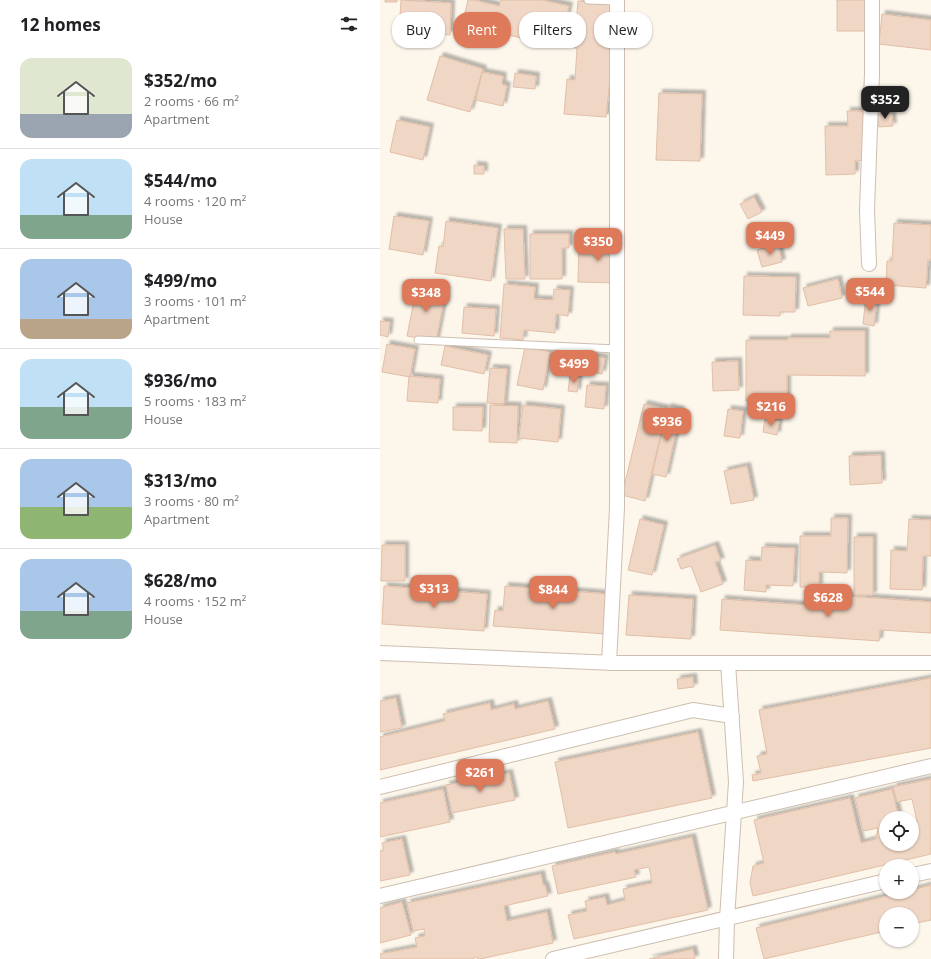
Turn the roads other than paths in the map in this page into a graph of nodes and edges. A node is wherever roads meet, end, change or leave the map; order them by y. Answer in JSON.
{"nodes":[{"id":1,"x":588,"y":0,"type":"edge"},
{"id":2,"x":617,"y":0,"type":"edge"},
{"id":3,"x":872,"y":0,"type":"edge"},
{"id":4,"x":869,"y":264,"type":"dead end"},
{"id":5,"x":418,"y":340,"type":"dead end"},
{"id":6,"x":617,"y":348,"type":"junction"},
{"id":7,"x":380,"y":653,"type":"edge"},
{"id":8,"x":609,"y":663,"type":"junction"},
{"id":9,"x":728,"y":663,"type":"junction"},
{"id":10,"x":931,"y":663,"type":"edge"},
{"id":11,"x":732,"y":716,"type":"junction"},
{"id":12,"x":931,"y":766,"type":"edge"},
{"id":13,"x":380,"y":787,"type":"edge"},
{"id":14,"x":734,"y":812,"type":"junction"},
{"id":15,"x":931,"y":871,"type":"edge"},
{"id":16,"x":919,"y":874,"type":"edge"},
{"id":17,"x":879,"y":883,"type":"edge"},
{"id":18,"x":380,"y":896,"type":"edge"},
{"id":19,"x":727,"y":918,"type":"junction"},
{"id":20,"x":553,"y":959,"type":"edge"},
{"id":21,"x":726,"y":959,"type":"edge"}],
"edges":[{"from":1,"to":2,"type":"lane"},
{"from":2,"to":6,"type":"street"},
{"from":3,"to":4,"type":"street"},
{"from":5,"to":6,"type":"lane"},
{"from":6,"to":8,"type":"street"},
{"from":7,"to":8,"type":"street"},
{"from":8,"to":9,"type":"street"},
{"from":9,"to":10,"type":"street"},
{"from":9,"to":11,"type":"street"},
{"from":11,"to":13,"type":"street"},
{"from":11,"to":14,"type":"street"},
{"from":12,"to":14,"type":"street"},
{"from":14,"to":18,"type":"street"},
{"from":14,"to":19,"type":"street"},
{"from":15,"to":16,"type":"street"},
{"from":17,"to":19,"type":"street"},
{"from":19,"to":20,"type":"street"},
{"from":19,"to":21,"type":"street"}]}
